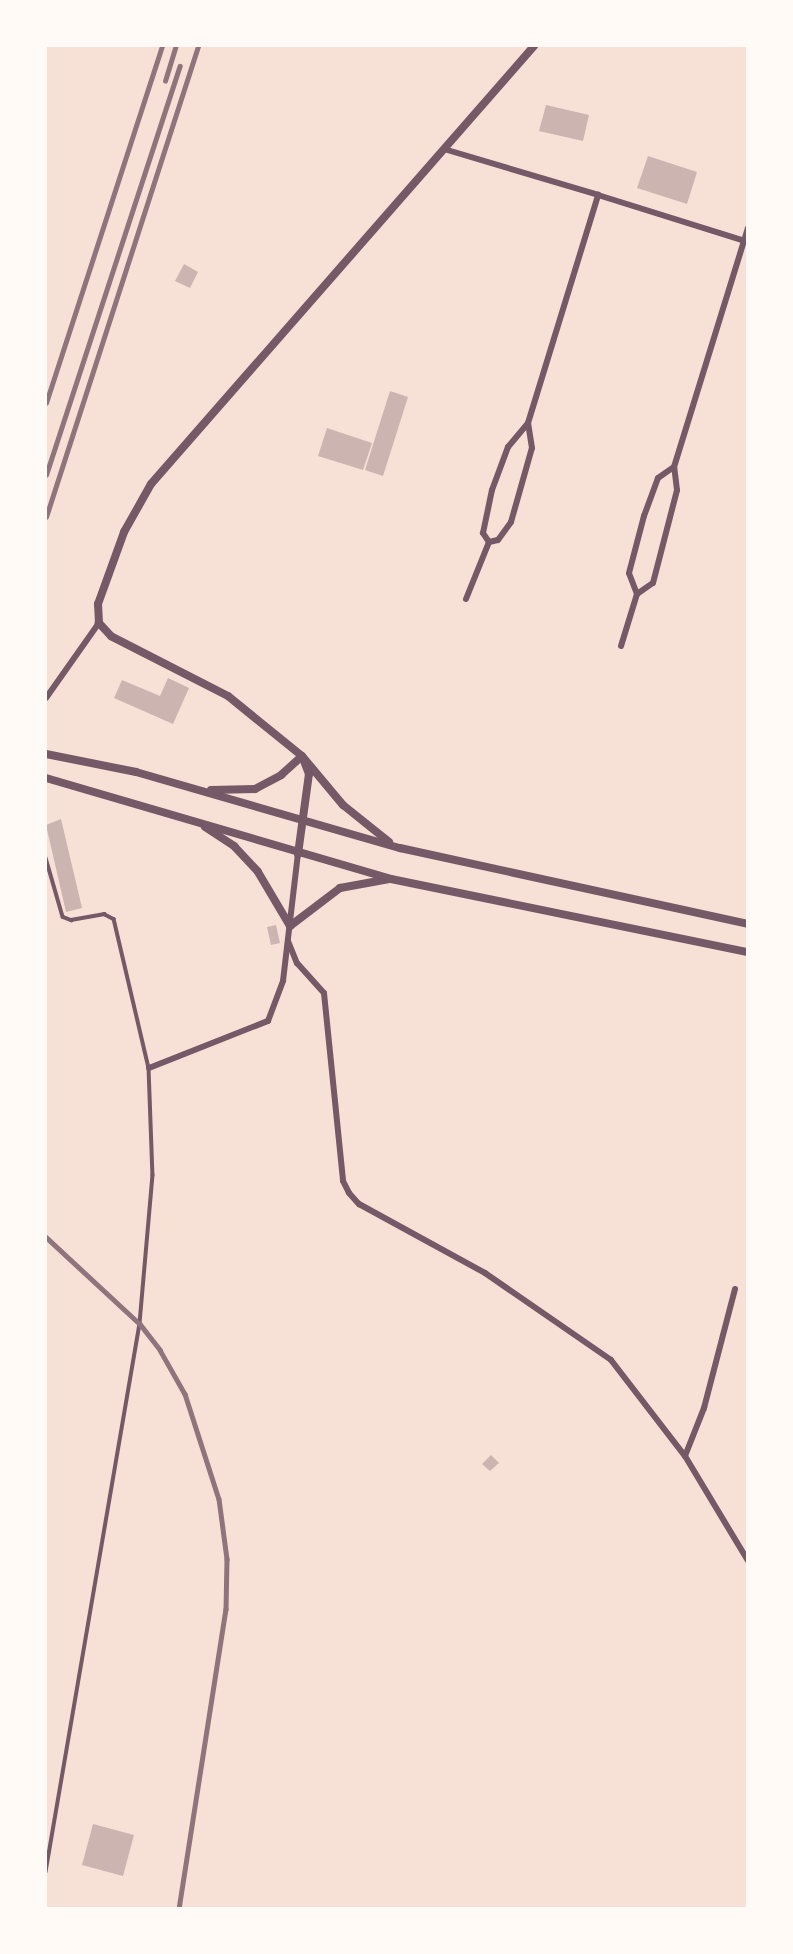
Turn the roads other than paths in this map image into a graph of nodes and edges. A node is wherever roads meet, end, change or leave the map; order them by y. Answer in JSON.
{"nodes":[{"id":1,"x":532,"y":46,"type":"edge"},
{"id":2,"x":444,"y":149,"type":"junction"},
{"id":3,"x":598,"y":195,"type":"junction"},
{"id":4,"x":747,"y":228,"type":"edge"},
{"id":5,"x":745,"y":242,"type":"edge"},
{"id":6,"x":528,"y":423,"type":"junction"},
{"id":7,"x":674,"y":467,"type":"junction"},
{"id":8,"x":489,"y":542,"type":"junction"},
{"id":9,"x":637,"y":594,"type":"junction"},
{"id":10,"x":466,"y":599,"type":"dead end"},
{"id":11,"x":99,"y":623,"type":"junction"},
{"id":12,"x":621,"y":646,"type":"dead end"},
{"id":13,"x":46,"y":698,"type":"edge"},
{"id":14,"x":46,"y":754,"type":"edge"},
{"id":15,"x":302,"y":756,"type":"junction"},
{"id":16,"x":46,"y":778,"type":"edge"},
{"id":17,"x":201,"y":790,"type":"junction"},
{"id":18,"x":197,"y":821,"type":"junction"},
{"id":19,"x":303,"y":823,"type":"junction"},
{"id":20,"x":400,"y":848,"type":"junction"},
{"id":21,"x":298,"y":854,"type":"junction"},
{"id":22,"x":46,"y":858,"type":"edge"},
{"id":23,"x":391,"y":879,"type":"junction"},
{"id":24,"x":747,"y":924,"type":"edge"},
{"id":25,"x":290,"y":926,"type":"junction"},
{"id":26,"x":288,"y":942,"type":"junction"},
{"id":27,"x":747,"y":952,"type":"edge"},
{"id":28,"x":149,"y":1068,"type":"junction"},
{"id":29,"x":735,"y":1289,"type":"dead end"},
{"id":30,"x":685,"y":1456,"type":"junction"},
{"id":31,"x":747,"y":1561,"type":"edge"},
{"id":32,"x":46,"y":1872,"type":"edge"}],
"edges":[{"from":1,"to":2,"type":"street"},
{"from":2,"to":3,"type":"street"},
{"from":2,"to":11,"type":"street"},
{"from":3,"to":5,"type":"street"},
{"from":3,"to":6,"type":"street"},
{"from":4,"to":5,"type":"street"},
{"from":5,"to":7,"type":"street"},
{"from":6,"to":8,"type":"street"},
{"from":6,"to":8,"type":"street"},
{"from":7,"to":9,"type":"street"},
{"from":7,"to":9,"type":"street"},
{"from":8,"to":10,"type":"street"},
{"from":9,"to":12,"type":"street"},
{"from":11,"to":13,"type":"street"},
{"from":11,"to":15,"type":"street"},
{"from":14,"to":17,"type":"street"},
{"from":15,"to":17,"type":"street"},
{"from":15,"to":19,"type":"street"},
{"from":15,"to":20,"type":"street"},
{"from":16,"to":18,"type":"street"},
{"from":17,"to":19,"type":"street"},
{"from":18,"to":21,"type":"street"},
{"from":18,"to":25,"type":"street"},
{"from":19,"to":20,"type":"street"},
{"from":19,"to":21,"type":"street"},
{"from":20,"to":24,"type":"street"},
{"from":21,"to":23,"type":"street"},
{"from":21,"to":25,"type":"street"},
{"from":22,"to":28,"type":"lane"},
{"from":23,"to":25,"type":"street"},
{"from":23,"to":27,"type":"street"},
{"from":25,"to":26,"type":"street"},
{"from":26,"to":28,"type":"street"},
{"from":26,"to":30,"type":"street"},
{"from":28,"to":32,"type":"lane"},
{"from":29,"to":30,"type":"street"},
{"from":30,"to":31,"type":"street"}]}
